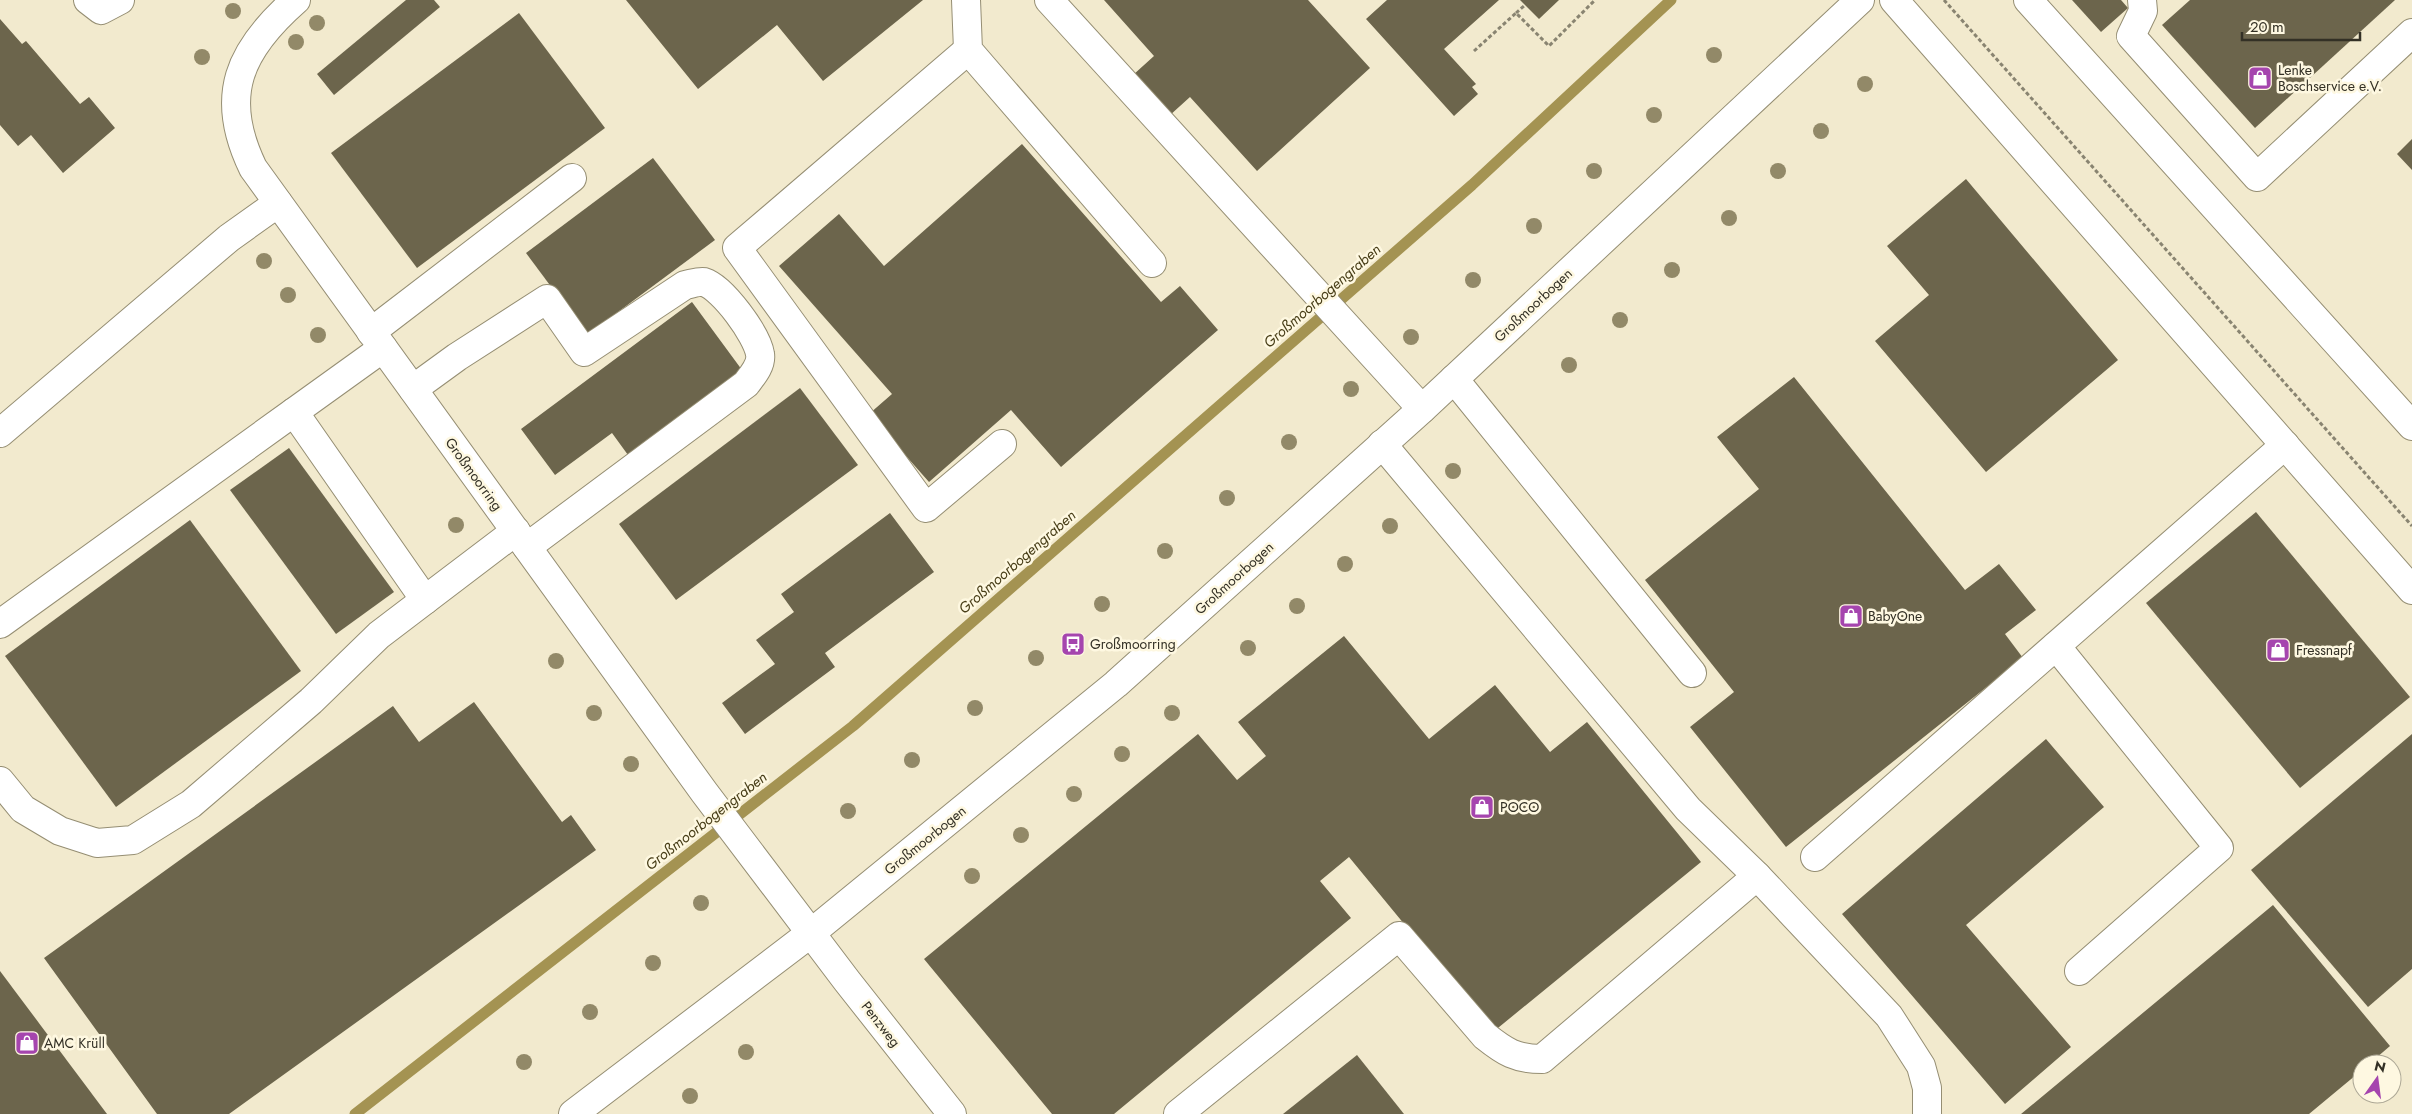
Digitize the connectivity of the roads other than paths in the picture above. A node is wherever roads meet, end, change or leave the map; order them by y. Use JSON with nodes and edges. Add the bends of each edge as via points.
{"nodes":[{"id":1,"x":88,"y":0,"type":"edge"},
{"id":2,"x":120,"y":0,"type":"edge"},
{"id":3,"x":296,"y":0,"type":"edge"},
{"id":4,"x":966,"y":0,"type":"edge"},
{"id":5,"x":1049,"y":0,"type":"edge"},
{"id":6,"x":1860,"y":0,"type":"edge"},
{"id":7,"x":1894,"y":0,"type":"edge"},
{"id":8,"x":2028,"y":0,"type":"edge"},
{"id":9,"x":2142,"y":0,"type":"edge"},
{"id":10,"x":2412,"y":33,"type":"edge"},
{"id":11,"x":968,"y":50,"type":"junction"},
{"id":12,"x":572,"y":178,"type":"dead end"},
{"id":13,"x":278,"y":202,"type":"junction"},
{"id":14,"x":1152,"y":263,"type":"dead end"},
{"id":15,"x":377,"y":340,"type":"junction"},
{"id":16,"x":1454,"y":379,"type":"junction"},
{"id":17,"x":413,"y":389,"type":"junction"},
{"id":18,"x":1422,"y":408,"type":"junction"},
{"id":19,"x":294,"y":412,"type":"junction"},
{"id":20,"x":2412,"y":426,"type":"edge"},
{"id":21,"x":0,"y":433,"type":"edge"},
{"id":22,"x":1002,"y":444,"type":"dead end"},
{"id":23,"x":1382,"y":444,"type":"junction"},
{"id":24,"x":2285,"y":445,"type":"junction"},
{"id":25,"x":521,"y":539,"type":"junction"},
{"id":26,"x":2412,"y":590,"type":"edge"},
{"id":27,"x":425,"y":600,"type":"junction"},
{"id":28,"x":0,"y":624,"type":"edge"},
{"id":29,"x":2056,"y":646,"type":"junction"},
{"id":30,"x":1692,"y":673,"type":"dead end"},
{"id":31,"x":0,"y":781,"type":"edge"},
{"id":32,"x":1815,"y":857,"type":"dead end"},
{"id":33,"x":1756,"y":876,"type":"junction"},
{"id":34,"x":811,"y":933,"type":"junction"},
{"id":35,"x":2078,"y":971,"type":"dead end"},
{"id":36,"x":572,"y":1114,"type":"edge"},
{"id":37,"x":952,"y":1114,"type":"edge"},
{"id":38,"x":1178,"y":1114,"type":"edge"},
{"id":39,"x":1927,"y":1114,"type":"edge"}],
"edges":[{"from":1,"to":2,"type":"main road","via":[[101,10]]},
{"from":3,"to":13,"type":"main road","name":"Großmoorring","via":[[255,42],[241,73],[236,102],[238,131],[244,148],[253,168]]},
{"from":4,"to":11,"type":"main road"},
{"from":5,"to":18,"type":"main road"},
{"from":6,"to":16,"type":"main road","name":"Großmoorbogen"},
{"from":7,"to":24,"type":"main road"},
{"from":8,"to":20,"type":"main road"},
{"from":9,"to":10,"type":"main road","via":[[2143,11],[2131,36],[2257,177]]},
{"from":11,"to":14,"type":"main road"},
{"from":11,"to":22,"type":"main road","via":[[736,248],[926,508]]},
{"from":12,"to":15,"type":"main road"},
{"from":13,"to":15,"type":"main road","name":"Großmoorring"},
{"from":13,"to":21,"type":"main road","via":[[229,238]]},
{"from":15,"to":17,"type":"main road","name":"Großmoorring"},
{"from":15,"to":19,"type":"main road"},
{"from":16,"to":18,"type":"main road","name":"Großmoorbogen"},
{"from":16,"to":30,"type":"main road"},
{"from":17,"to":25,"type":"main road","name":"Großmoorring"},
{"from":17,"to":25,"type":"main road","via":[[547,299],[584,352],[685,285],[704,282],[721,292],[753,335],[760,355],[756,372],[746,384]]},
{"from":18,"to":23,"type":"main road","name":"Großmoorbogen"},
{"from":19,"to":27,"type":"main road"},
{"from":19,"to":28,"type":"main road"},
{"from":23,"to":33,"type":"main road","via":[[1688,810]]},
{"from":23,"to":34,"type":"main road","name":"Großmoorbogen","via":[[1116,684]]},
{"from":24,"to":26,"type":"main road"},
{"from":24,"to":29,"type":"main road"},
{"from":25,"to":27,"type":"main road"},
{"from":25,"to":34,"type":"main road","name":"Großmoorring","via":[[704,792]]},
{"from":27,"to":31,"type":"main road","via":[[380,635],[311,701],[191,804],[133,840],[97,843],[60,831],[23,809]]},
{"from":29,"to":32,"type":"main road"},
{"from":29,"to":35,"type":"main road","via":[[2219,848]]},
{"from":33,"to":38,"type":"main road","via":[[1542,1059],[1523,1059],[1485,1036],[1398,936]]},
{"from":33,"to":39,"type":"main road","via":[[1889,1016],[1921,1066],[1927,1088]]},
{"from":34,"to":36,"type":"main road","name":"Großmoorbogen"},
{"from":34,"to":37,"type":"main road","name":"Penzweg"}]}
